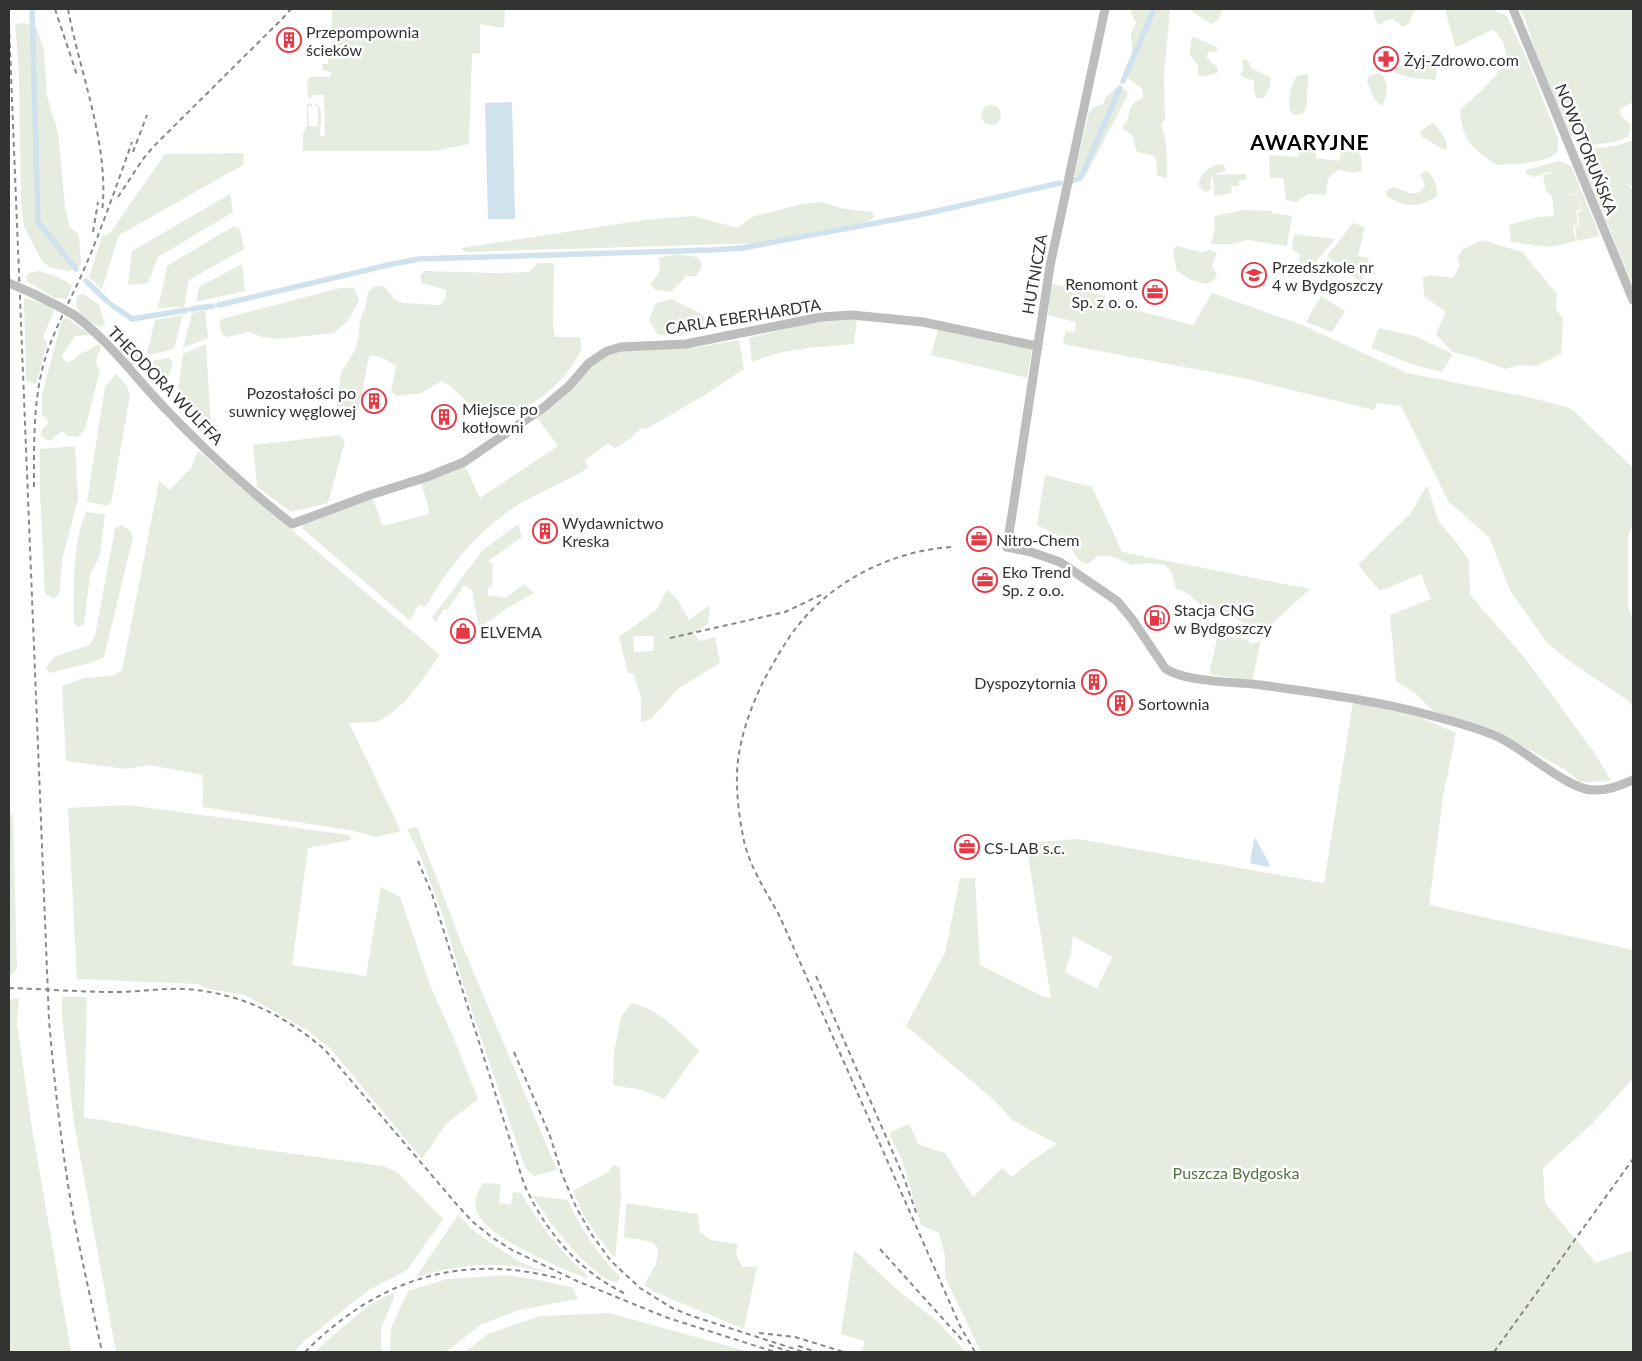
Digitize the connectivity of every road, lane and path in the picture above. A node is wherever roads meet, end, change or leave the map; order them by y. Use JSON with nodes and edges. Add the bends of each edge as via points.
{"nodes":[{"id":1,"x":1104,"y":9,"type":"edge"},
{"id":2,"x":1513,"y":9,"type":"edge"},
{"id":3,"x":9,"y":283,"type":"edge"},
{"id":4,"x":1633,"y":300,"type":"edge"},
{"id":5,"x":1038,"y":346,"type":"junction"},
{"id":6,"x":292,"y":524,"type":"joint"},
{"id":7,"x":1633,"y":780,"type":"edge"}],
"edges":[{"from":1,"to":5,"type":"street","name":"HUTNICZA","via":[[1053,252]]},
{"from":2,"to":4,"type":"street","name":"NOWOTORUŃSKA"},
{"from":3,"to":6,"type":"street","name":"THEODORA WULFFA","bridge":true,"via":[[74,315],[98,335],[160,404],[214,457]]},
{"from":5,"to":6,"type":"street","name":"CARLA EBERHARDTA","via":[[923,322],[852,315],[821,317],[686,344],[621,347],[607,351],[589,363],[543,408],[464,462]]},
{"from":5,"to":7,"type":"street","name":"HUTNICZA","via":[[1007,547],[1060,562],[1117,601],[1170,672],[1356,699],[1430,716],[1499,738],[1570,783],[1593,790],[1616,787]]}]}
